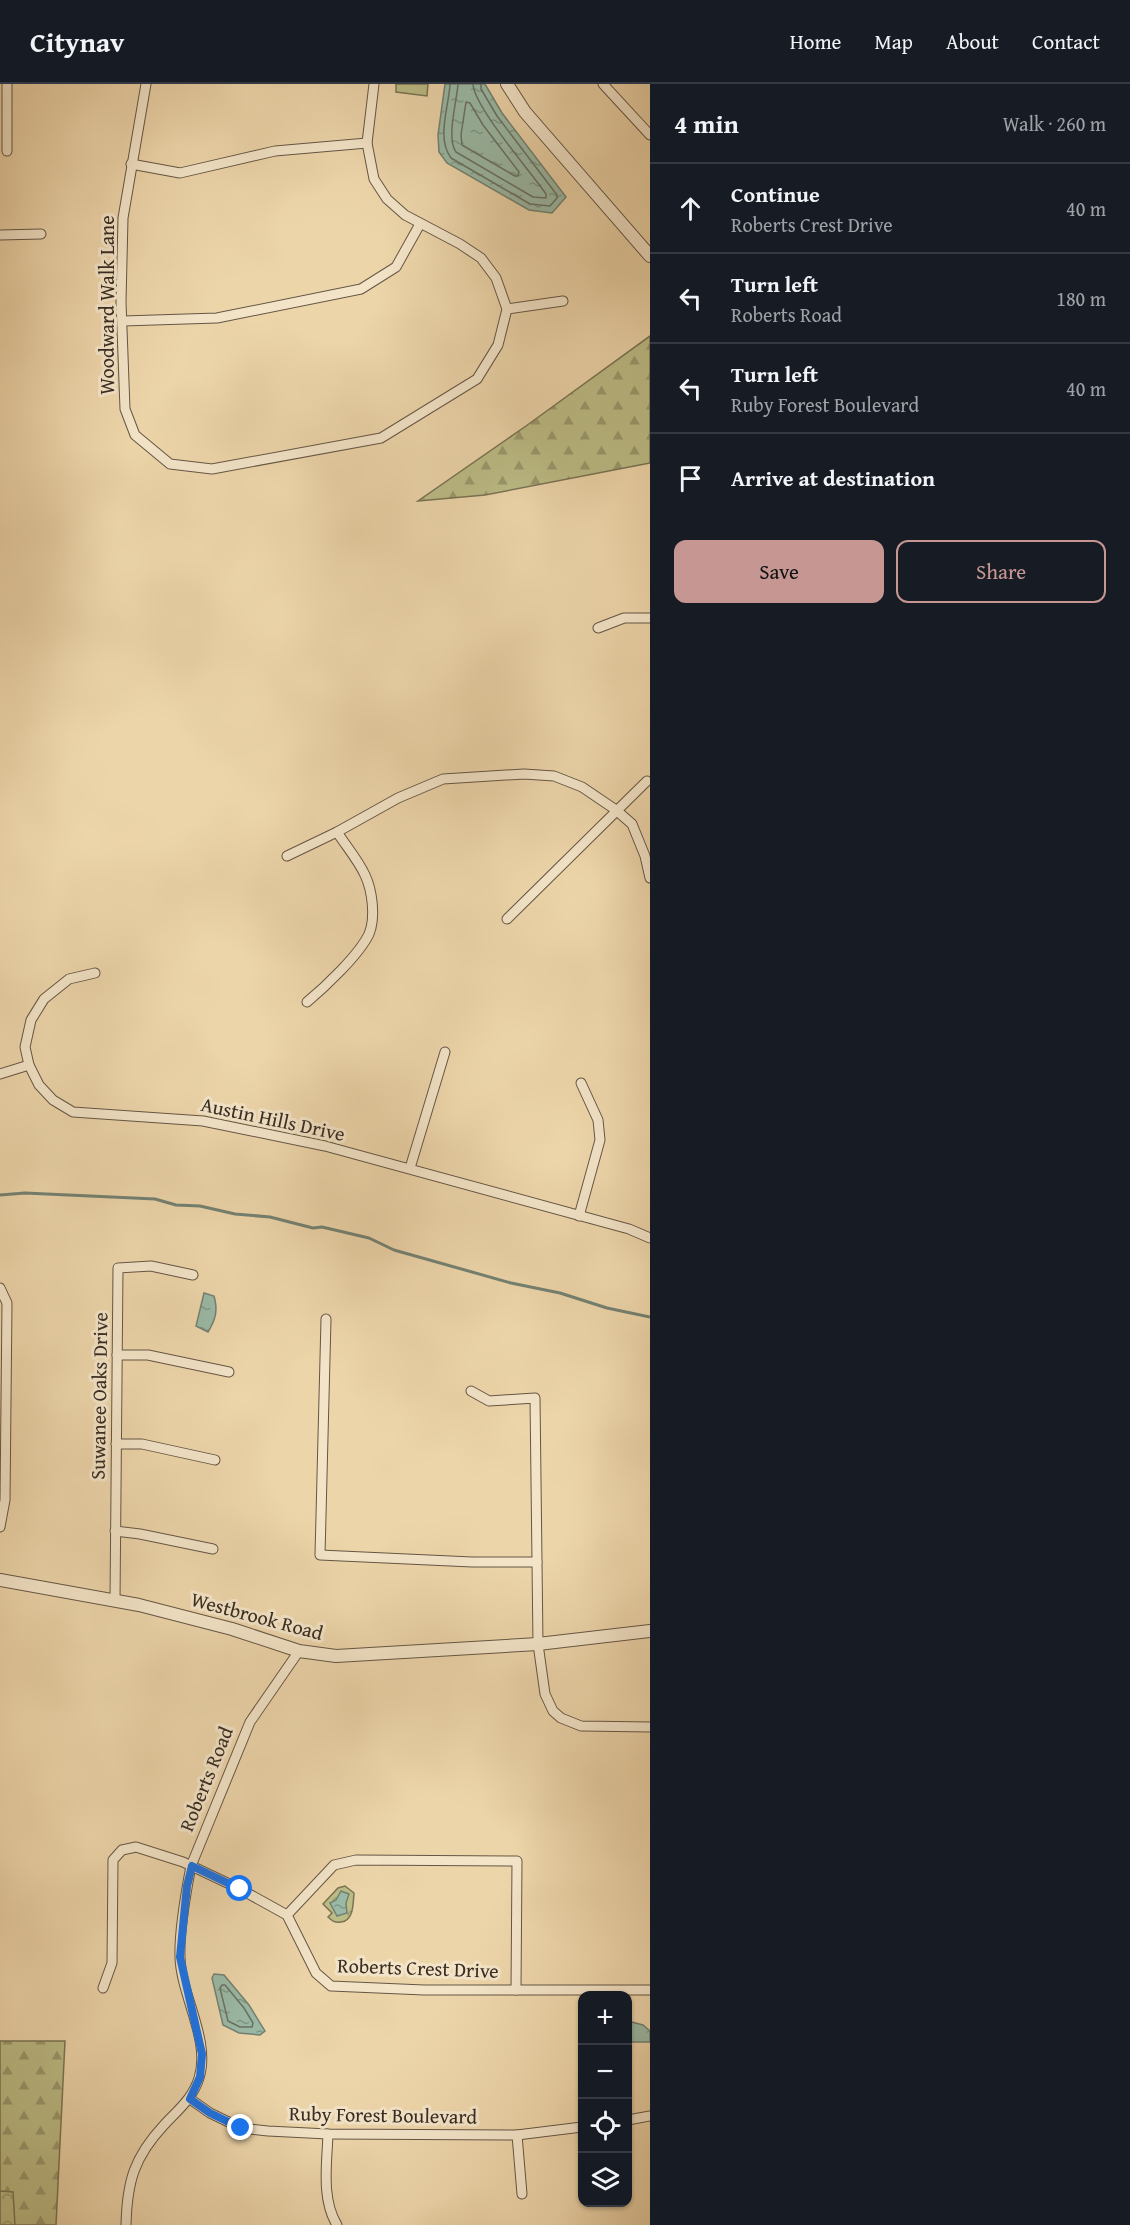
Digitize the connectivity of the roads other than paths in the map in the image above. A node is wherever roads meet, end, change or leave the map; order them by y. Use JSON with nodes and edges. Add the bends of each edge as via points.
{"nodes":[{"id":1,"x":7,"y":84,"type":"edge"},
{"id":2,"x":146,"y":84,"type":"edge"},
{"id":3,"x":374,"y":84,"type":"edge"},
{"id":4,"x":507,"y":84,"type":"edge"},
{"id":5,"x":603,"y":84,"type":"edge"},
{"id":6,"x":3,"y":114,"type":"edge"},
{"id":7,"x":650,"y":135,"type":"edge"},
{"id":8,"x":367,"y":143,"type":"junction"},
{"id":9,"x":7,"y":151,"type":"dead end"},
{"id":10,"x":131,"y":164,"type":"junction"},
{"id":11,"x":420,"y":224,"type":"junction"},
{"id":12,"x":41,"y":234,"type":"dead end"},
{"id":13,"x":0,"y":235,"type":"edge"},
{"id":14,"x":650,"y":256,"type":"edge"},
{"id":15,"x":563,"y":301,"type":"dead end"},
{"id":16,"x":507,"y":309,"type":"junction"},
{"id":17,"x":123,"y":321,"type":"junction"},
{"id":18,"x":650,"y":618,"type":"edge"},
{"id":19,"x":598,"y":628,"type":"dead end"},
{"id":20,"x":647,"y":781,"type":"dead end"},
{"id":21,"x":616,"y":810,"type":"junction"},
{"id":22,"x":337,"y":832,"type":"junction"},
{"id":23,"x":286,"y":856,"type":"dead end"},
{"id":24,"x":650,"y":878,"type":"edge"},
{"id":25,"x":507,"y":919,"type":"dead end"},
{"id":26,"x":95,"y":973,"type":"dead end"},
{"id":27,"x":307,"y":1002,"type":"dead end"},
{"id":28,"x":445,"y":1052,"type":"dead end"},
{"id":29,"x":29,"y":1065,"type":"junction"},
{"id":30,"x":0,"y":1074,"type":"edge"},
{"id":31,"x":581,"y":1083,"type":"dead end"},
{"id":32,"x":410,"y":1168,"type":"junction"},
{"id":33,"x":579,"y":1216,"type":"junction"},
{"id":34,"x":650,"y":1238,"type":"edge"},
{"id":35,"x":193,"y":1275,"type":"dead end"},
{"id":36,"x":0,"y":1288,"type":"edge"},
{"id":37,"x":326,"y":1319,"type":"dead end"},
{"id":38,"x":117,"y":1355,"type":"junction"},
{"id":39,"x":3,"y":1368,"type":"edge"},
{"id":40,"x":229,"y":1372,"type":"dead end"},
{"id":41,"x":471,"y":1391,"type":"dead end"},
{"id":42,"x":116,"y":1444,"type":"junction"},
{"id":43,"x":216,"y":1460,"type":"dead end"},
{"id":44,"x":2,"y":1507,"type":"edge"},
{"id":45,"x":0,"y":1527,"type":"edge"},
{"id":46,"x":115,"y":1531,"type":"junction"},
{"id":47,"x":213,"y":1550,"type":"dead end"},
{"id":48,"x":537,"y":1562,"type":"junction"},
{"id":49,"x":0,"y":1580,"type":"edge"},
{"id":50,"x":115,"y":1600,"type":"junction"},
{"id":51,"x":650,"y":1631,"type":"edge"},
{"id":52,"x":538,"y":1644,"type":"junction"},
{"id":53,"x":298,"y":1651,"type":"junction"},
{"id":54,"x":650,"y":1727,"type":"edge"},
{"id":55,"x":192,"y":1866,"type":"junction"},
{"id":56,"x":287,"y":1915,"type":"junction"},
{"id":57,"x":103,"y":1988,"type":"dead end"},
{"id":58,"x":516,"y":1990,"type":"junction"},
{"id":59,"x":650,"y":1990,"type":"edge"},
{"id":60,"x":190,"y":2099,"type":"junction"},
{"id":61,"x":650,"y":2116,"type":"edge"},
{"id":62,"x":632,"y":2119,"type":"edge"},
{"id":63,"x":578,"y":2127,"type":"edge"},
{"id":64,"x":328,"y":2134,"type":"junction"},
{"id":65,"x":517,"y":2135,"type":"junction"},
{"id":66,"x":522,"y":2194,"type":"dead end"},
{"id":67,"x":126,"y":2225,"type":"edge"},
{"id":68,"x":337,"y":2225,"type":"edge"}],
"edges":[{"from":1,"to":6,"type":"street"},
{"from":2,"to":10,"type":"street","name":"Woodward Walk Lane"},
{"from":3,"to":8,"type":"street"},
{"from":4,"to":14,"type":"street","via":[[525,112]]},
{"from":5,"to":7,"type":"street"},
{"from":6,"to":9,"type":"street"},
{"from":8,"to":10,"type":"street","via":[[275,152],[180,173]]},
{"from":8,"to":11,"type":"street","via":[[374,179],[387,199]]},
{"from":10,"to":17,"type":"street","name":"Woodward Walk Lane","via":[[123,218]]},
{"from":11,"to":16,"type":"street","via":[[481,258],[496,278]]},
{"from":11,"to":17,"type":"street","via":[[396,267],[360,289],[217,318]]},
{"from":12,"to":13,"type":"street"},
{"from":15,"to":16,"type":"street"},
{"from":16,"to":17,"type":"street","name":"Woodward Walk Lane","via":[[498,345],[477,379],[381,438],[212,470],[170,464],[135,435],[125,409]]},
{"from":18,"to":19,"type":"street","via":[[624,618]]},
{"from":20,"to":21,"type":"street"},
{"from":21,"to":22,"type":"street","via":[[582,787],[555,776],[443,779],[398,798]]},
{"from":21,"to":24,"type":"street","via":[[632,824]]},
{"from":21,"to":25,"type":"street"},
{"from":22,"to":23,"type":"street"},
{"from":22,"to":27,"type":"street","via":[[365,876],[371,896],[371,924],[356,952]]},
{"from":26,"to":29,"type":"street","name":"Austin Hills Drive","via":[[69,979],[44,999],[32,1020],[25,1047]]},
{"from":28,"to":32,"type":"street"},
{"from":29,"to":30,"type":"street"},
{"from":29,"to":32,"type":"street","name":"Austin Hills Drive","via":[[39,1085],[53,1100],[73,1112],[203,1121]]},
{"from":31,"to":33,"type":"street","via":[[598,1120],[600,1140]]},
{"from":32,"to":33,"type":"street","name":"Austin Hills Drive"},
{"from":33,"to":34,"type":"street","name":"Austin Hills Drive"},
{"from":35,"to":38,"type":"street","name":"Suwanee Oaks Drive","via":[[152,1266],[118,1268]]},
{"from":36,"to":39,"type":"street","via":[[7,1303]]},
{"from":37,"to":48,"type":"street","via":[[320,1556]]},
{"from":38,"to":40,"type":"street","via":[[148,1354]]},
{"from":38,"to":42,"type":"street","name":"Suwanee Oaks Drive"},
{"from":39,"to":44,"type":"street"},
{"from":41,"to":48,"type":"street","via":[[489,1401],[535,1398]]},
{"from":42,"to":43,"type":"street","via":[[142,1444]]},
{"from":42,"to":46,"type":"street","name":"Suwanee Oaks Drive"},
{"from":44,"to":45,"type":"street"},
{"from":46,"to":47,"type":"street"},
{"from":46,"to":50,"type":"street","name":"Suwanee Oaks Drive"},
{"from":48,"to":52,"type":"street"},
{"from":49,"to":50,"type":"street","name":"Westbrook Road"},
{"from":50,"to":53,"type":"street","name":"Westbrook Road","via":[[232,1629]]},
{"from":51,"to":52,"type":"street","name":"Westbrook Road"},
{"from":52,"to":53,"type":"street","name":"Westbrook Road","via":[[336,1656]]},
{"from":52,"to":54,"type":"street","via":[[545,1694],[561,1718],[581,1726]]},
{"from":53,"to":55,"type":"street","name":"Roberts Road","via":[[249,1722]]},
{"from":55,"to":56,"type":"street"},
{"from":55,"to":57,"type":"street","via":[[136,1847],[122,1850],[113,1860],[112,1963]]},
{"from":55,"to":60,"type":"street","name":"Roberts Road","via":[[180,1957],[202,2054],[200,2077]]},
{"from":56,"to":58,"type":"street","name":"Roberts Crest Drive","via":[[316,1973],[331,1986]]},
{"from":56,"to":58,"type":"street","name":"Roberts Crest Drive","via":[[334,1865],[356,1860],[517,1862]]},
{"from":58,"to":59,"type":"street","name":"Roberts Crest Drive"},
{"from":60,"to":64,"type":"street","name":"Ruby Forest Boulevard","via":[[241,2128]]},
{"from":60,"to":67,"type":"street","via":[[141,2153],[128,2193]]},
{"from":61,"to":62,"type":"street"},
{"from":63,"to":65,"type":"street","name":"Ruby Forest Boulevard"},
{"from":64,"to":65,"type":"street","name":"Ruby Forest Boulevard"},
{"from":64,"to":68,"type":"street","via":[[328,2201]]},
{"from":65,"to":66,"type":"street"}]}
